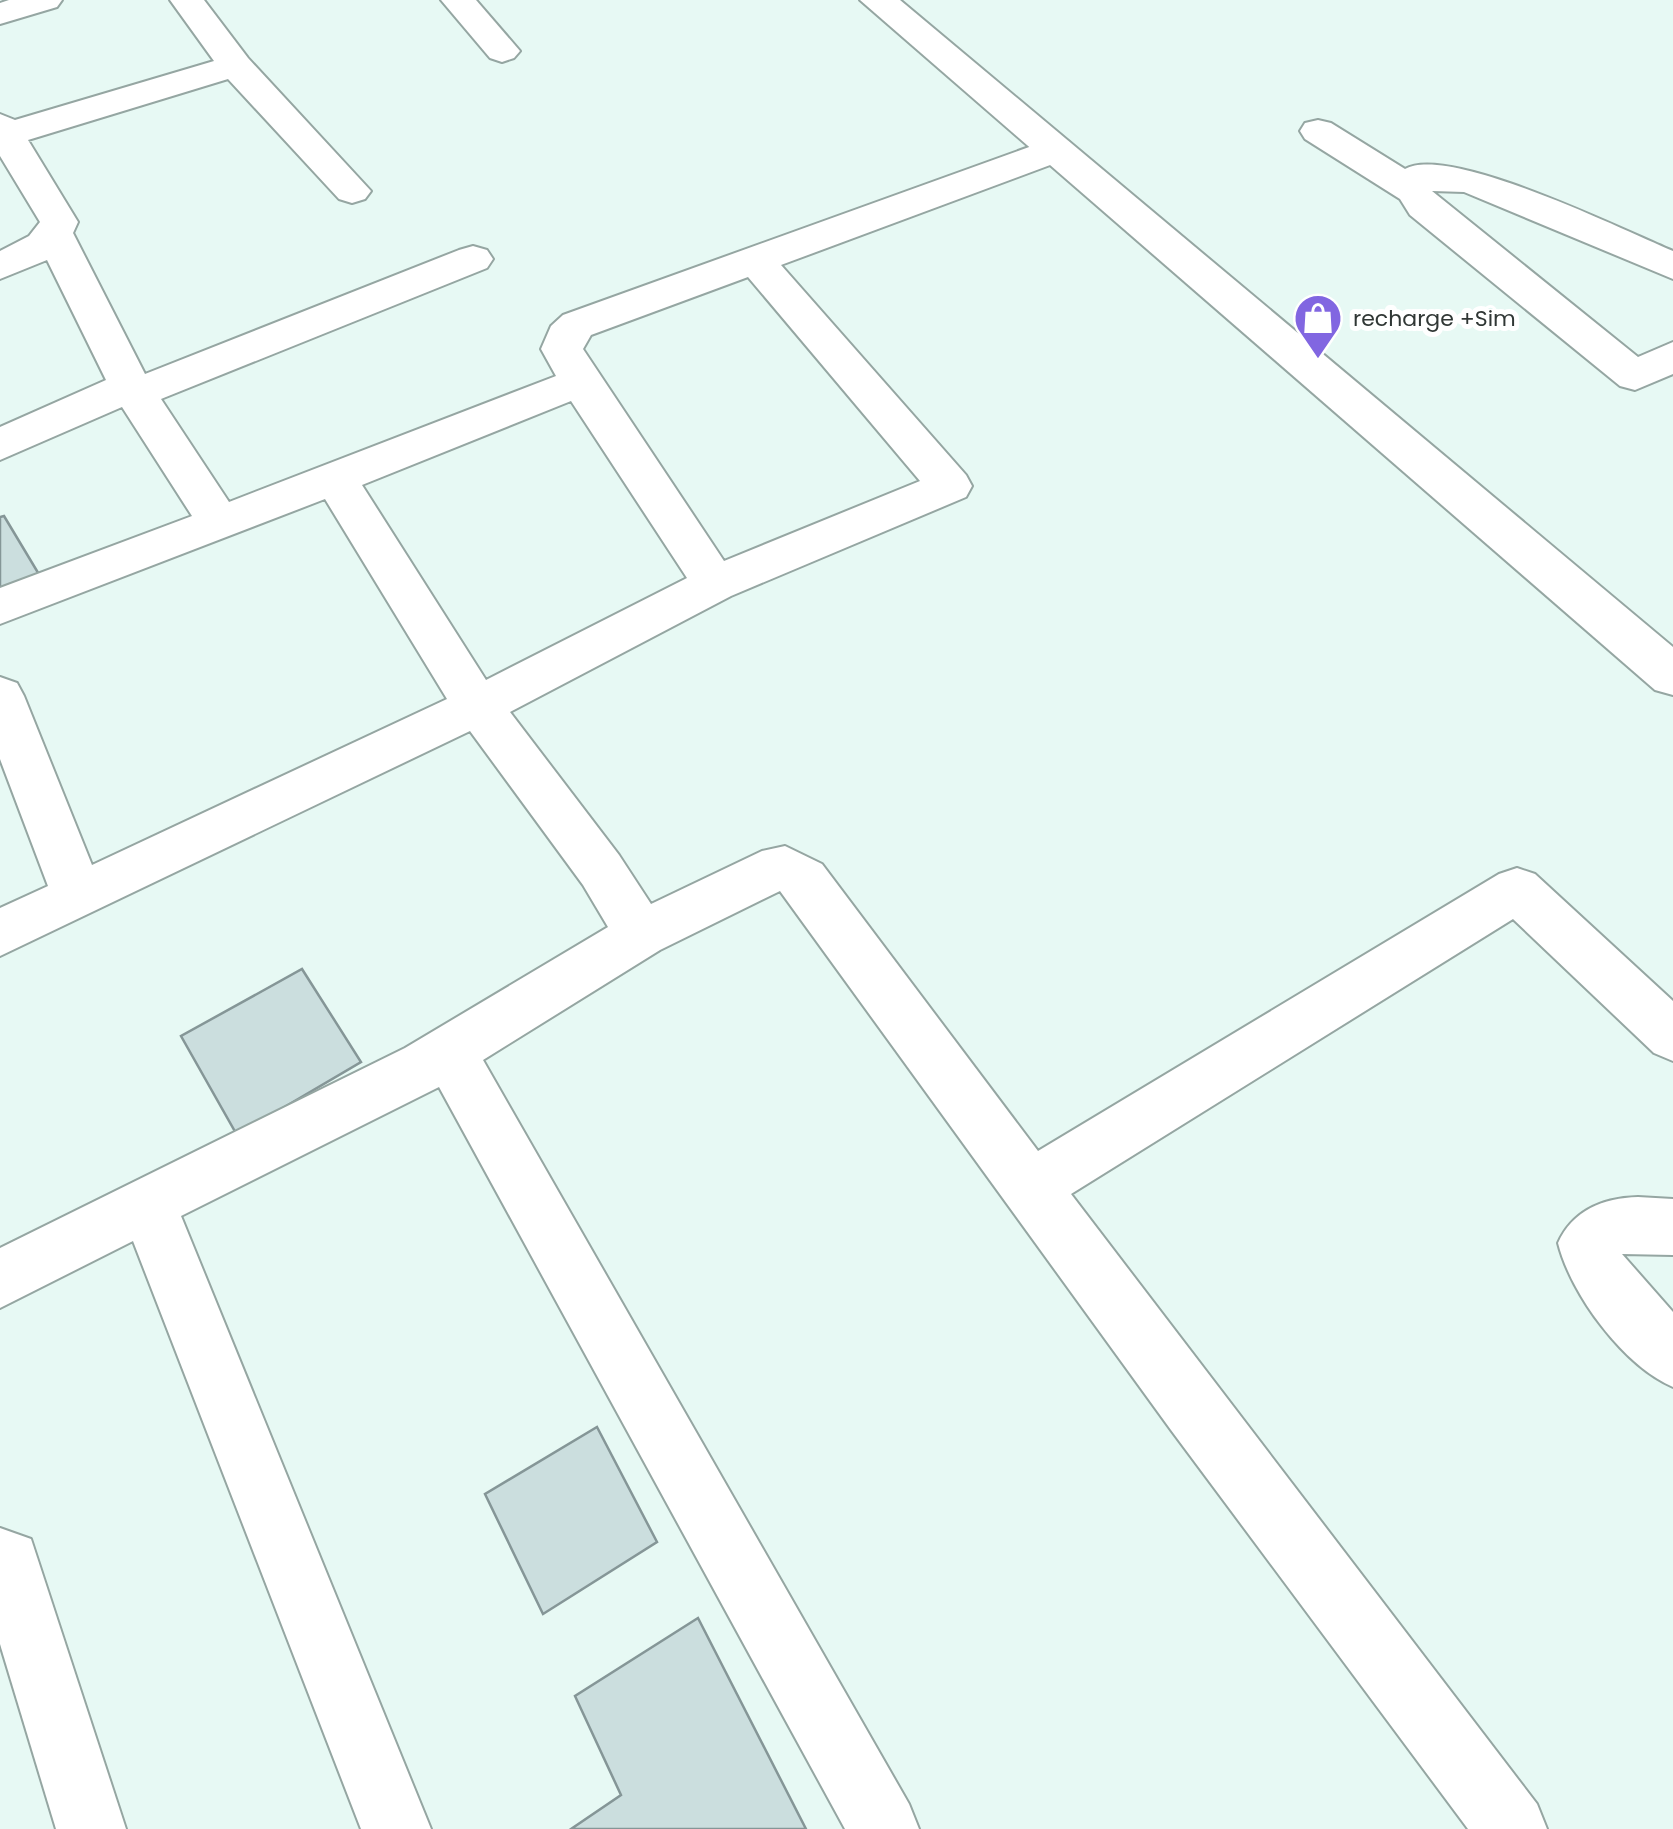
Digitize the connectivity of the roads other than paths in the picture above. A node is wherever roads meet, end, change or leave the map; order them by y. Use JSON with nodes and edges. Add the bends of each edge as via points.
{"nodes":[{"id":1,"x":44,"y":0,"type":"edge"},
{"id":2,"x":187,"y":0,"type":"edge"},
{"id":3,"x":458,"y":0,"type":"edge"},
{"id":4,"x":878,"y":0,"type":"edge"},
{"id":5,"x":919,"y":0,"type":"edge"},
{"id":6,"x":0,"y":14,"type":"edge"},
{"id":7,"x":502,"y":52,"type":"dead end"},
{"id":8,"x":235,"y":66,"type":"junction"},
{"id":9,"x":3,"y":130,"type":"edge"},
{"id":10,"x":1318,"y":131,"type":"dead end"},
{"id":11,"x":1056,"y":150,"type":"junction"},
{"id":12,"x":1412,"y":190,"type":"junction"},
{"id":13,"x":352,"y":191,"type":"dead end"},
{"id":14,"x":55,"y":236,"type":"junction"},
{"id":15,"x":473,"y":259,"type":"dead end"},
{"id":16,"x":756,"y":260,"type":"junction"},
{"id":17,"x":0,"y":266,"type":"edge"},
{"id":18,"x":1673,"y":266,"type":"edge"},
{"id":19,"x":1673,"y":356,"type":"edge"},
{"id":20,"x":580,"y":382,"type":"junction"},
{"id":21,"x":132,"y":390,"type":"junction"},
{"id":22,"x":0,"y":445,"type":"edge"},
{"id":23,"x":335,"y":478,"type":"junction"},
{"id":24,"x":220,"y":522,"type":"junction"},
{"id":25,"x":716,"y":584,"type":"junction"},
{"id":26,"x":0,"y":606,"type":"edge"},
{"id":27,"x":1673,"y":630,"type":"edge"},
{"id":28,"x":1673,"y":676,"type":"edge"},
{"id":29,"x":0,"y":696,"type":"edge"},
{"id":30,"x":480,"y":705,"type":"junction"},
{"id":31,"x":78,"y":896,"type":"junction"},
{"id":32,"x":0,"y":932,"type":"edge"},
{"id":33,"x":641,"y":934,"type":"junction"},
{"id":34,"x":1673,"y":1036,"type":"edge"},
{"id":35,"x":449,"y":1052,"type":"junction"},
{"id":36,"x":1033,"y":1186,"type":"junction"},
{"id":37,"x":147,"y":1202,"type":"junction"},
{"id":38,"x":1673,"y":1227,"type":"edge"},
{"id":39,"x":0,"y":1279,"type":"edge"},
{"id":40,"x":1673,"y":1356,"type":"edge"},
{"id":41,"x":0,"y":1561,"type":"edge"},
{"id":42,"x":1508,"y":1827,"type":"edge"},
{"id":43,"x":91,"y":1829,"type":"edge"},
{"id":44,"x":396,"y":1829,"type":"edge"},
{"id":45,"x":884,"y":1829,"type":"edge"}],
"edges":[{"from":1,"to":6,"type":"street"},
{"from":2,"to":8,"type":"street"},
{"from":3,"to":7,"type":"street"},
{"from":4,"to":11,"type":"street"},
{"from":5,"to":27,"type":"street"},
{"from":8,"to":9,"type":"street"},
{"from":8,"to":13,"type":"street"},
{"from":9,"to":14,"type":"street","via":[[60,222]]},
{"from":10,"to":12,"type":"street"},
{"from":11,"to":16,"type":"street"},
{"from":11,"to":28,"type":"street"},
{"from":12,"to":18,"type":"street","via":[[1420,176],[1471,181]]},
{"from":12,"to":19,"type":"street","via":[[1424,207],[1635,376]]},
{"from":14,"to":17,"type":"street"},
{"from":14,"to":21,"type":"street"},
{"from":15,"to":21,"type":"street"},
{"from":16,"to":20,"type":"street","via":[[578,325],[562,349]]},
{"from":16,"to":25,"type":"street","via":[[950,486]]},
{"from":20,"to":23,"type":"street"},
{"from":20,"to":25,"type":"street"},
{"from":21,"to":22,"type":"street"},
{"from":21,"to":24,"type":"street"},
{"from":23,"to":24,"type":"street"},
{"from":23,"to":30,"type":"street"},
{"from":24,"to":26,"type":"street"},
{"from":25,"to":30,"type":"street"},
{"from":29,"to":31,"type":"street"},
{"from":30,"to":31,"type":"street"},
{"from":30,"to":33,"type":"street"},
{"from":31,"to":32,"type":"street"},
{"from":33,"to":35,"type":"street"},
{"from":33,"to":36,"type":"street","via":[[762,873],[785,868],[804,879]]},
{"from":34,"to":36,"type":"street","via":[[1517,890]]},
{"from":35,"to":37,"type":"street"},
{"from":35,"to":45,"type":"street"},
{"from":36,"to":42,"type":"street"},
{"from":37,"to":39,"type":"street"},
{"from":37,"to":44,"type":"street"},
{"from":38,"to":40,"type":"street","via":[[1617,1225],[1588,1243],[1600,1275]]},
{"from":41,"to":43,"type":"street","via":[[8,1562]]}]}
